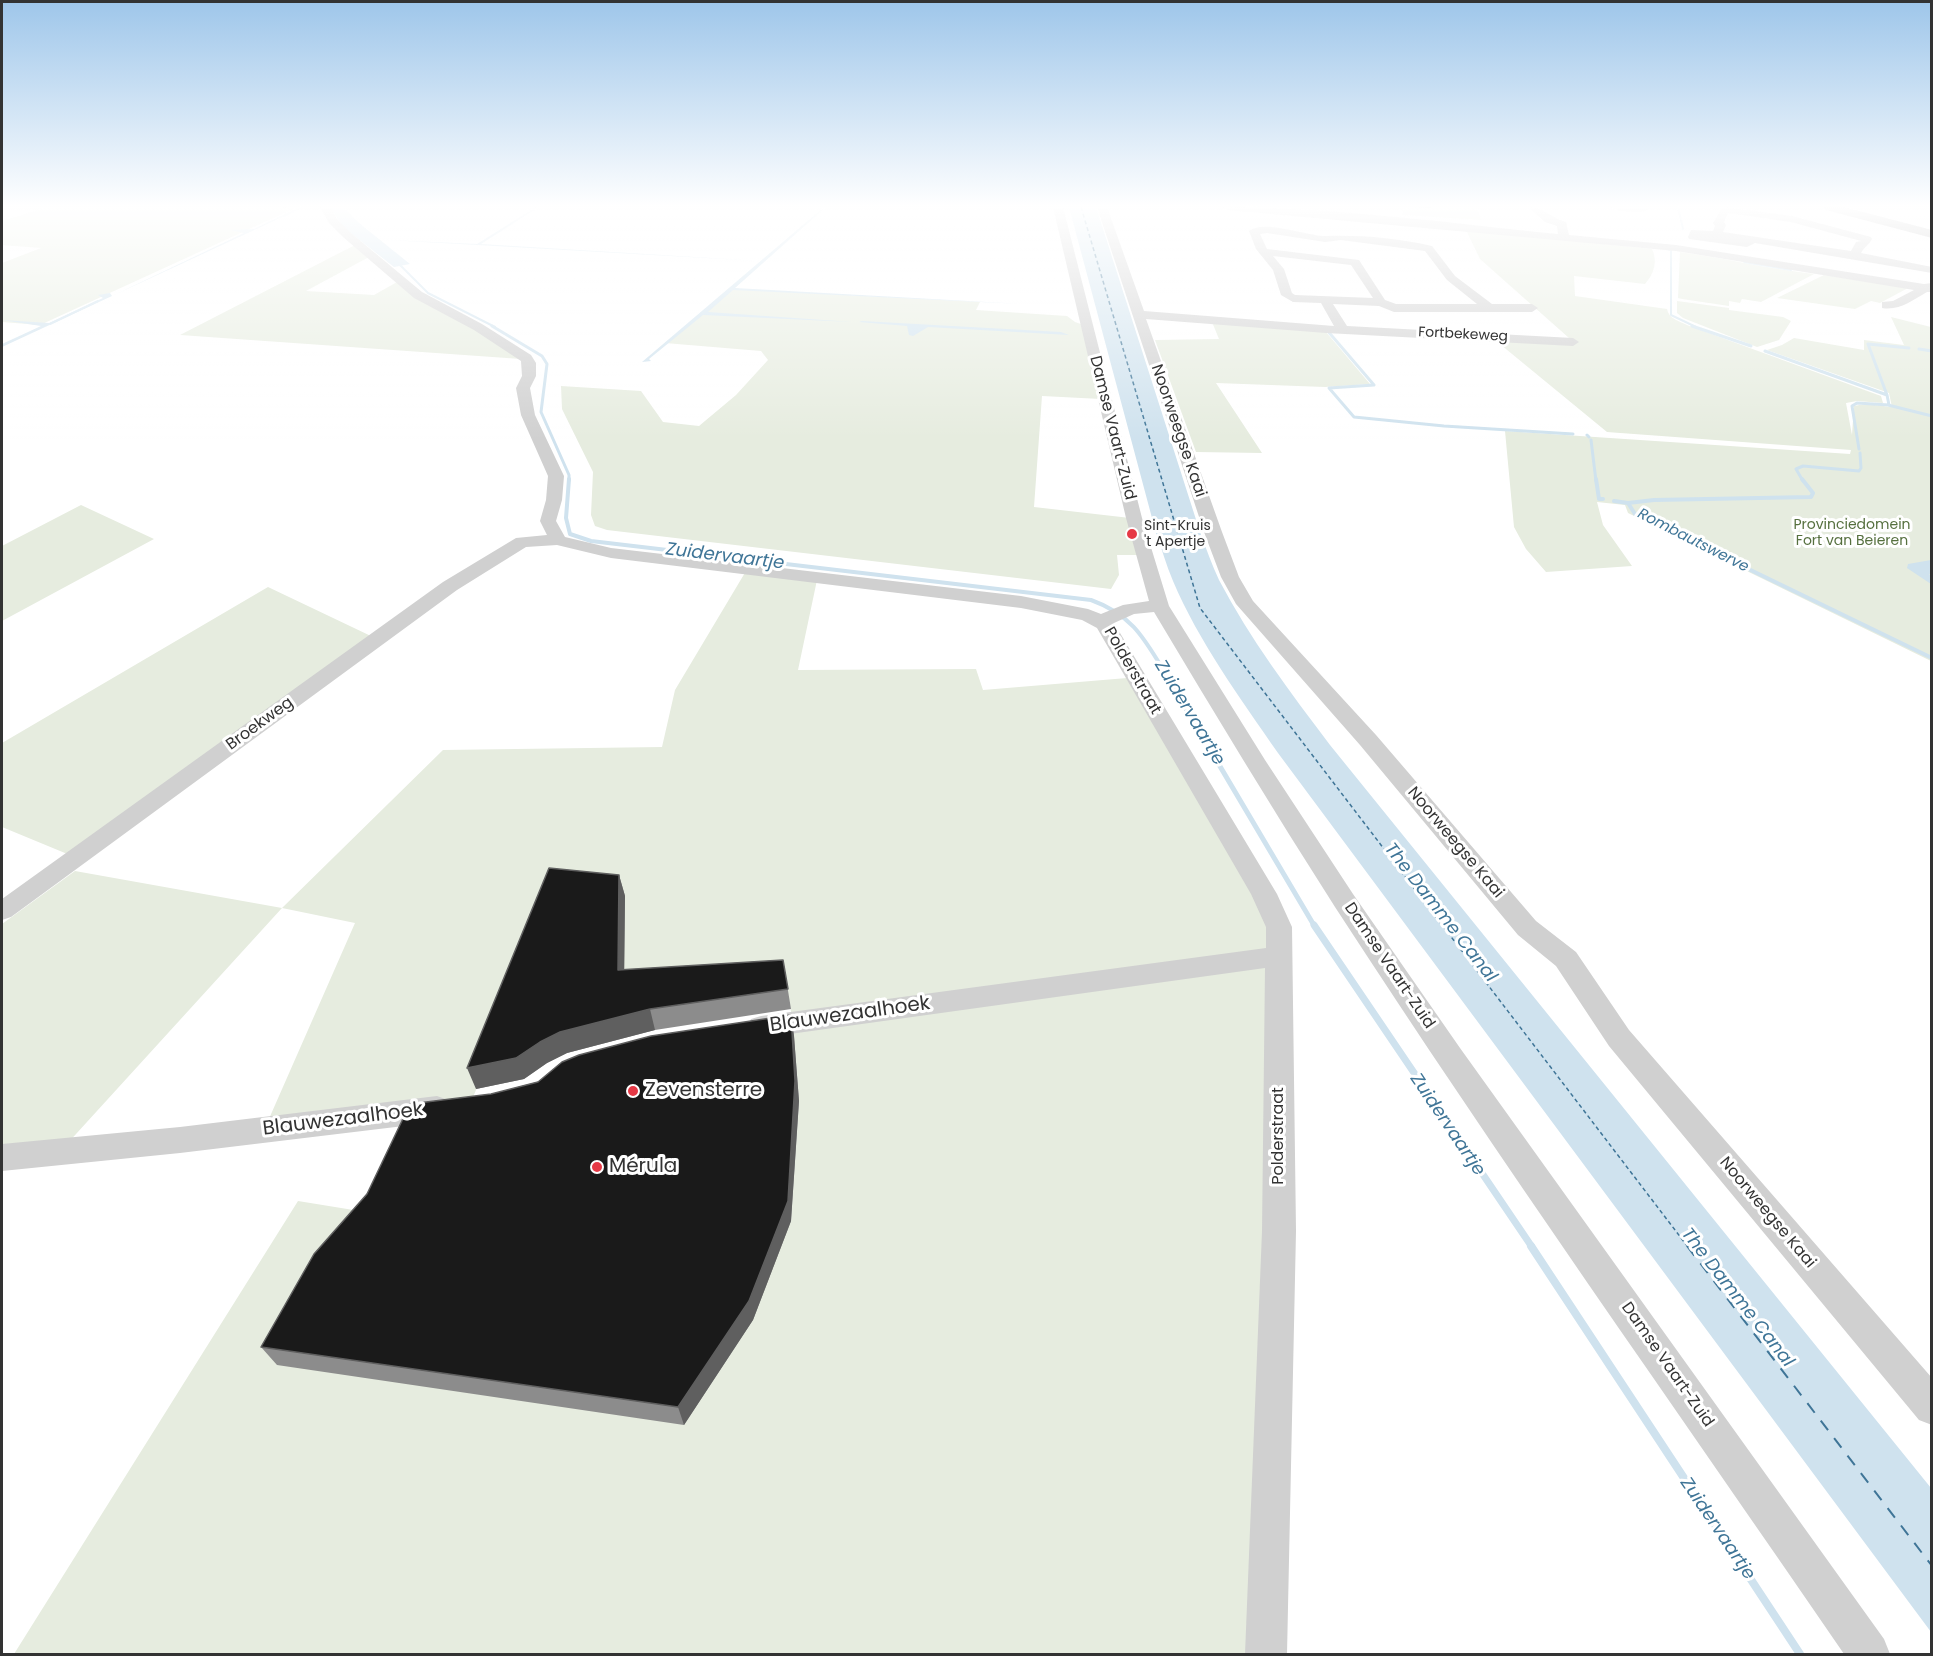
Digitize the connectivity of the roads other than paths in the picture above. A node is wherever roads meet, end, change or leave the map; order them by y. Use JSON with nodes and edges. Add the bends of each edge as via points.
{"nodes":[{"id":1,"x":406,"y":284,"type":"edge"},
{"id":2,"x":1077,"y":284,"type":"edge"},
{"id":3,"x":1128,"y":284,"type":"edge"},
{"id":4,"x":1283,"y":284,"type":"edge"},
{"id":5,"x":1369,"y":284,"type":"edge"},
{"id":6,"x":1459,"y":284,"type":"edge"},
{"id":7,"x":1909,"y":284,"type":"edge"},
{"id":8,"x":1926,"y":287,"type":"edge"},
{"id":9,"x":1325,"y":300,"type":"junction"},
{"id":10,"x":1381,"y":302,"type":"junction"},
{"id":11,"x":1490,"y":308,"type":"junction"},
{"id":12,"x":1532,"y":308,"type":"dead end"},
{"id":13,"x":1139,"y":315,"type":"junction"},
{"id":14,"x":1342,"y":329,"type":"junction"},
{"id":15,"x":1573,"y":342,"type":"dead end"},
{"id":16,"x":553,"y":530,"type":"junction"},
{"id":17,"x":1160,"y":606,"type":"junction"},
{"id":18,"x":1106,"y":619,"type":"junction"},
{"id":19,"x":2,"y":911,"type":"edge"},
{"id":20,"x":1280,"y":957,"type":"junction"},
{"id":21,"x":735,"y":1031,"type":"edge"},
{"id":22,"x":464,"y":1105,"type":"edge"},
{"id":23,"x":2,"y":1158,"type":"edge"},
{"id":24,"x":1932,"y":1407,"type":"edge"},
{"id":25,"x":1266,"y":1654,"type":"edge"},
{"id":26,"x":1869,"y":1654,"type":"edge"}],
"edges":[{"from":1,"to":16,"type":"street","via":[[529,363],[524,388],[528,415],[556,476]]},
{"from":2,"to":17,"type":"street","name":"Damse Vaart-Zuid","via":[[1134,518]]},
{"from":3,"to":13,"type":"street","name":"Noorweegse Kaai"},
{"from":4,"to":9,"type":"street","via":[[1287,295],[1293,298]]},
{"from":5,"to":10,"type":"street"},
{"from":6,"to":11,"type":"street"},
{"from":7,"to":8,"type":"street"},
{"from":9,"to":10,"type":"street"},
{"from":9,"to":14,"type":"street"},
{"from":10,"to":11,"type":"street","via":[[1394,308]]},
{"from":11,"to":12,"type":"street"},
{"from":13,"to":14,"type":"street","name":"Fortbekeweg"},
{"from":13,"to":24,"type":"street","name":"Noorweegse Kaai","via":[[1213,532],[1230,578],[1245,604],[1353,723],[1527,928],[1566,960],[1619,1038]]},
{"from":14,"to":15,"type":"street","name":"Fortbekeweg"},
{"from":16,"to":18,"type":"street","name":"Polderstraat","via":[[580,547],[611,553],[1021,602]]},
{"from":16,"to":19,"type":"street","name":"Broekweg","via":[[522,542],[450,586]]},
{"from":17,"to":18,"type":"street","via":[[1128,610]]},
{"from":17,"to":26,"type":"street","name":"Damse Vaart-Zuid","via":[[1344,900]]},
{"from":18,"to":20,"type":"street","name":"Polderstraat","via":[[1264,894],[1279,927]]},
{"from":20,"to":21,"type":"street","name":"Blauwezaalhoek"},
{"from":20,"to":25,"type":"street","name":"Polderstraat","via":[[1279,1231]]},
{"from":22,"to":23,"type":"street","name":"Blauwezaalhoek"}]}
